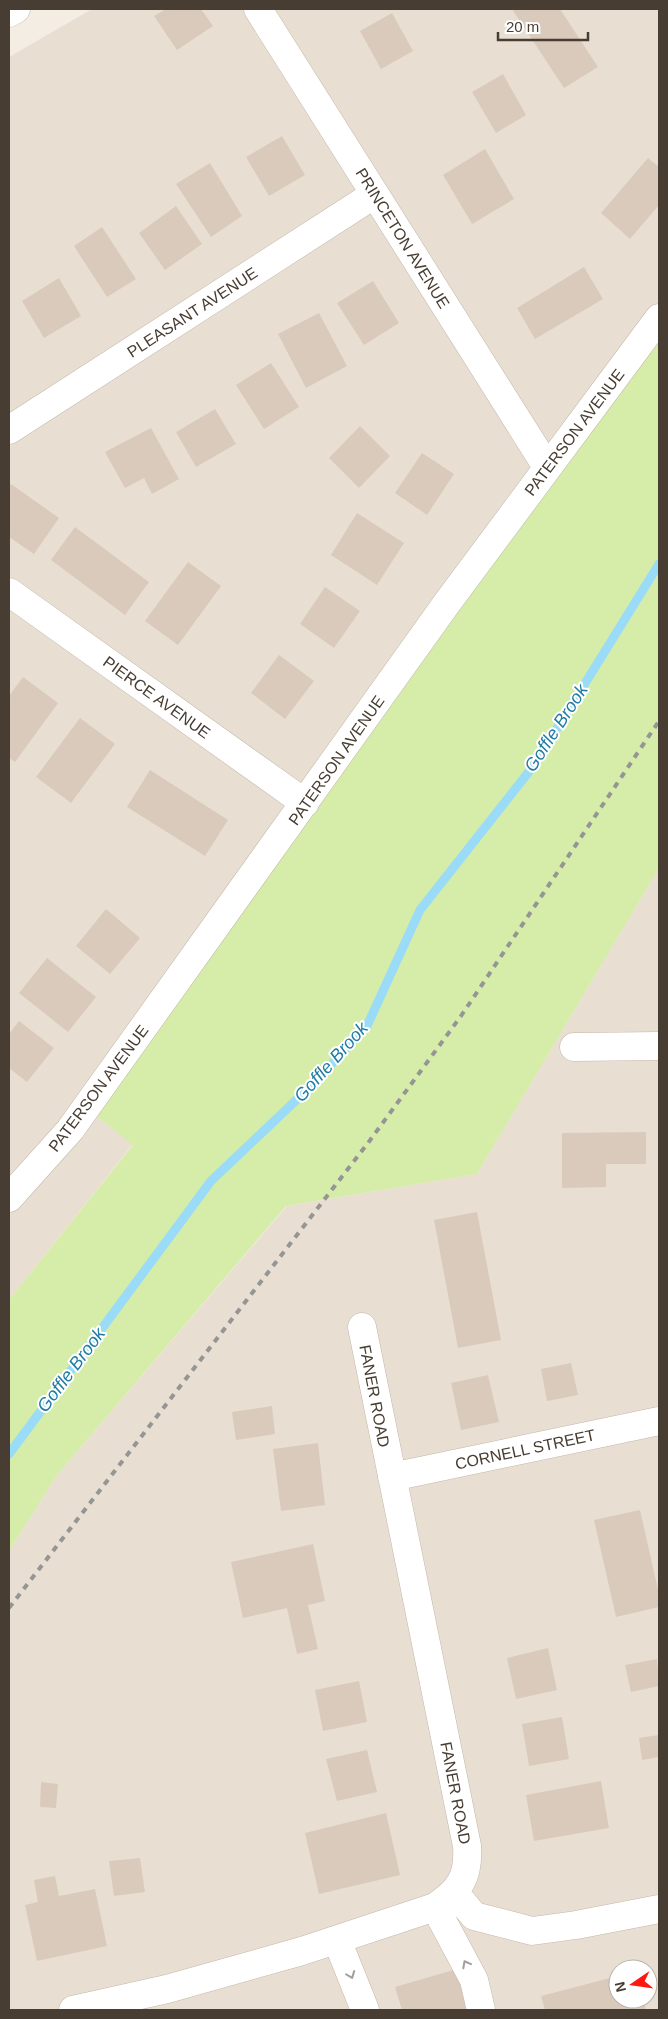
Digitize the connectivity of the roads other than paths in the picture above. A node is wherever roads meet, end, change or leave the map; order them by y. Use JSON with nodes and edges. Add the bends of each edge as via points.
{"nodes":[{"id":1,"x":16,"y":9,"type":"edge"},
{"id":2,"x":258,"y":9,"type":"edge"},
{"id":3,"x":9,"y":13,"type":"edge"},
{"id":4,"x":375,"y":194,"type":"junction"},
{"id":5,"x":659,"y":318,"type":"edge"},
{"id":6,"x":9,"y":430,"type":"edge"},
{"id":7,"x":547,"y":467,"type":"junction"},
{"id":8,"x":9,"y":592,"type":"edge"},
{"id":9,"x":305,"y":803,"type":"junction"},
{"id":10,"x":659,"y":1046,"type":"edge"},
{"id":11,"x":574,"y":1047,"type":"dead end"},
{"id":12,"x":9,"y":1198,"type":"edge"},
{"id":13,"x":362,"y":1327,"type":"dead end"},
{"id":14,"x":659,"y":1421,"type":"edge"},
{"id":15,"x":392,"y":1477,"type":"junction"},
{"id":16,"x":445,"y":1900,"type":"junction"},
{"id":17,"x":659,"y":1909,"type":"edge"},
{"id":18,"x":337,"y":1940,"type":"junction"},
{"id":19,"x":73,"y":2010,"type":"edge"},
{"id":20,"x":365,"y":2010,"type":"edge"},
{"id":21,"x":481,"y":2010,"type":"edge"}],
"edges":[{"from":1,"to":3,"type":"street"},
{"from":2,"to":4,"type":"street","name":"PRINCETON AVENUE"},
{"from":4,"to":6,"type":"street","name":"PLEASANT AVENUE"},
{"from":4,"to":7,"type":"street","name":"PRINCETON AVENUE"},
{"from":5,"to":7,"type":"street","name":"PATERSON AVENUE"},
{"from":7,"to":9,"type":"street","name":"PATERSON AVENUE"},
{"from":8,"to":9,"type":"street","name":"PIERCE AVENUE"},
{"from":9,"to":12,"type":"street","name":"PATERSON AVENUE","via":[[70,1130]]},
{"from":10,"to":11,"type":"street"},
{"from":13,"to":15,"type":"street","name":"FANER ROAD"},
{"from":14,"to":15,"type":"street","name":"CORNELL STREET"},
{"from":15,"to":16,"type":"street","name":"FANER ROAD","via":[[467,1846],[464,1878]]},
{"from":16,"to":17,"type":"street","via":[[474,1916],[532,1930]]},
{"from":16,"to":18,"type":"street"},
{"from":21,"to":16,"type":"street","one_way":true,"via":[[474,1980]]},
{"from":18,"to":19,"type":"street","via":[[167,1989]]},
{"from":18,"to":20,"type":"street","one_way":true}]}
